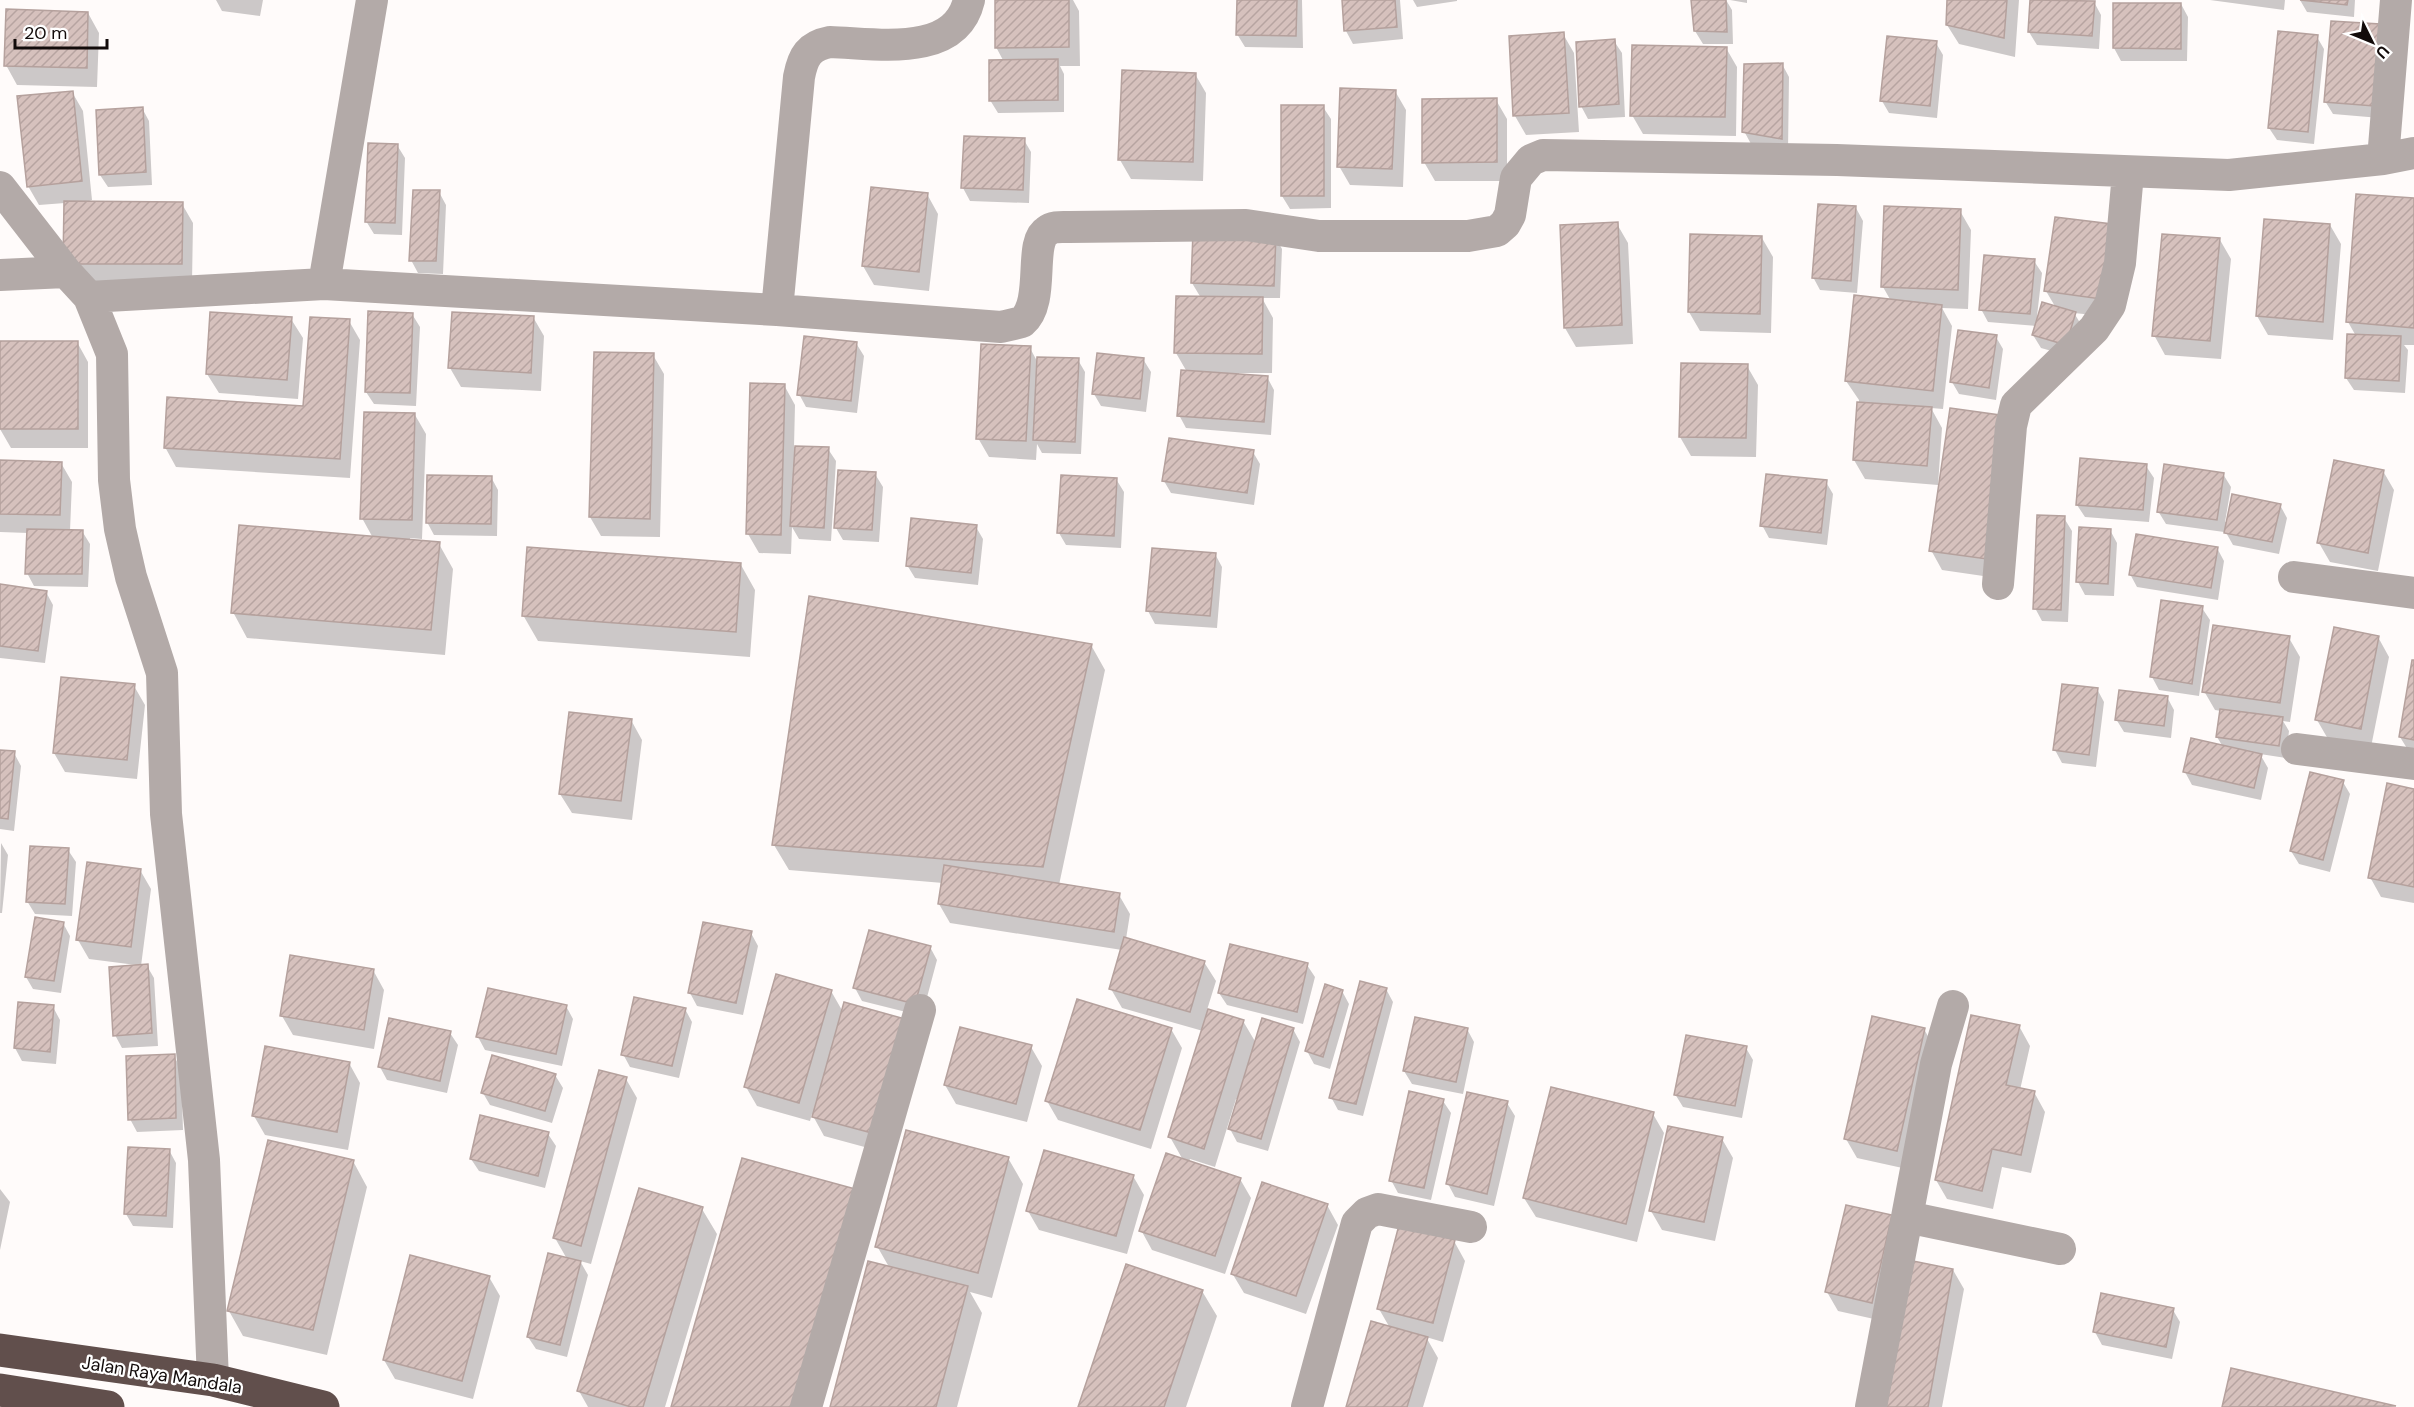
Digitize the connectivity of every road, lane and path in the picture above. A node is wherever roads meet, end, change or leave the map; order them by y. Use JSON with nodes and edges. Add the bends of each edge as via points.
{"nodes":[{"id":1,"x":372,"y":0,"type":"edge"},
{"id":2,"x":969,"y":0,"type":"edge"},
{"id":3,"x":2396,"y":0,"type":"edge"},
{"id":4,"x":2414,"y":153,"type":"edge"},
{"id":5,"x":2384,"y":159,"type":"junction"},
{"id":6,"x":2128,"y":173,"type":"junction"},
{"id":7,"x":0,"y":187,"type":"edge"},
{"id":8,"x":66,"y":272,"type":"junction"},
{"id":9,"x":0,"y":275,"type":"edge"},
{"id":10,"x":324,"y":284,"type":"junction"},
{"id":11,"x":89,"y":297,"type":"junction"},
{"id":12,"x":777,"y":310,"type":"junction"},
{"id":13,"x":2294,"y":577,"type":"dead end"},
{"id":14,"x":1998,"y":584,"type":"dead end"},
{"id":15,"x":2414,"y":593,"type":"edge"},
{"id":16,"x":2297,"y":749,"type":"dead end"},
{"id":17,"x":2414,"y":764,"type":"edge"},
{"id":18,"x":1953,"y":1006,"type":"dead end"},
{"id":19,"x":920,"y":1010,"type":"dead end"},
{"id":20,"x":1907,"y":1217,"type":"junction"},
{"id":21,"x":1471,"y":1227,"type":"dead end"},
{"id":22,"x":2060,"y":1249,"type":"dead end"},
{"id":23,"x":0,"y":1350,"type":"edge"},
{"id":24,"x":213,"y":1380,"type":"junction"},
{"id":25,"x":0,"y":1390,"type":"edge"},
{"id":26,"x":108,"y":1407,"type":"edge"},
{"id":27,"x":323,"y":1407,"type":"edge"},
{"id":28,"x":806,"y":1407,"type":"edge"},
{"id":29,"x":1307,"y":1407,"type":"edge"},
{"id":30,"x":1871,"y":1407,"type":"edge"}],
"edges":[{"from":1,"to":10,"type":"street"},
{"from":2,"to":12,"type":"street","via":[[958,25],[938,39],[920,43],[830,42],[815,45],[807,52],[799,76]]},
{"from":3,"to":5,"type":"street"},
{"from":4,"to":5,"type":"street"},
{"from":5,"to":6,"type":"street","via":[[2229,175]]},
{"from":6,"to":12,"type":"street","via":[[1837,160],[1544,156],[1531,160],[1515,178],[1510,215],[1497,231],[1468,236],[1319,236],[1246,225],[1055,228],[1042,234],[1034,306],[1028,317],[1015,325]]},
{"from":6,"to":14,"type":"street","via":[[2120,263],[2110,305],[2094,329],[2016,405]]},
{"from":7,"to":8,"type":"street"},
{"from":8,"to":9,"type":"street"},
{"from":8,"to":11,"type":"street"},
{"from":10,"to":11,"type":"street"},
{"from":10,"to":12,"type":"street"},
{"from":11,"to":24,"type":"street","via":[[112,354],[114,480],[120,529],[162,673],[166,814],[204,1160]]},
{"from":13,"to":15,"type":"street"},
{"from":16,"to":17,"type":"street"},
{"from":18,"to":20,"type":"street","via":[[1936,1064]]},
{"from":19,"to":28,"type":"street"},
{"from":20,"to":22,"type":"street"},
{"from":20,"to":30,"type":"street"},
{"from":21,"to":29,"type":"street","via":[[1378,1209],[1357,1223]]},
{"from":23,"to":24,"type":"highway","name":"Jalan Raya Mandala"},
{"from":24,"to":27,"type":"highway","name":"Jalan Raya Mandala"},
{"from":25,"to":26,"type":"highway"}]}
